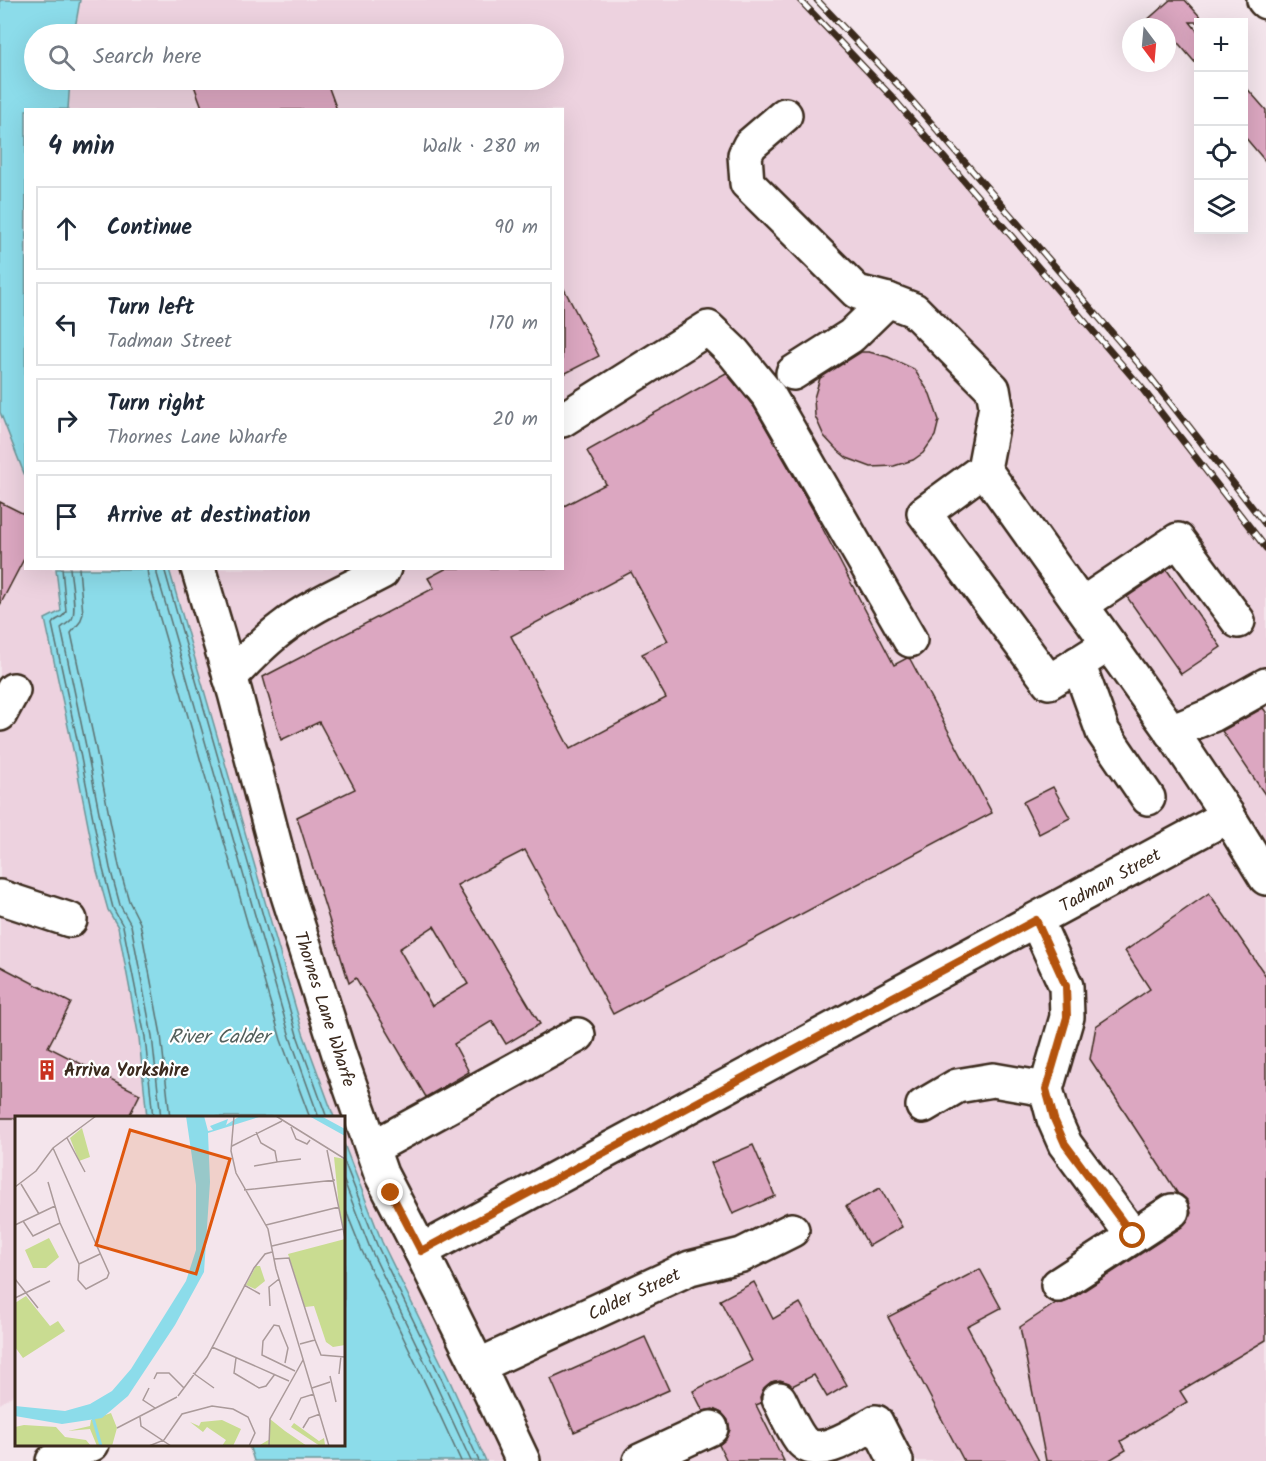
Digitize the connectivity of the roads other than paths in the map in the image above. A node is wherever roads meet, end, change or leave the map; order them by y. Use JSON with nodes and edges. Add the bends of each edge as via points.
{"nodes":[{"id":1,"x":785,"y":115,"type":"dead end"},
{"id":2,"x":888,"y":300,"type":"junction"},
{"id":3,"x":793,"y":373,"type":"dead end"},
{"id":4,"x":564,"y":419,"type":"edge"},
{"id":5,"x":984,"y":469,"type":"junction"},
{"id":6,"x":199,"y":570,"type":"edge"},
{"id":7,"x":383,"y":570,"type":"edge"},
{"id":8,"x":1081,"y":605,"type":"junction"},
{"id":9,"x":1238,"y":621,"type":"dead end"},
{"id":10,"x":910,"y":640,"type":"dead end"},
{"id":11,"x":1108,"y":644,"type":"junction"},
{"id":12,"x":1078,"y":663,"type":"junction"},
{"id":13,"x":230,"y":677,"type":"junction"},
{"id":14,"x":1266,"y":685,"type":"edge"},
{"id":15,"x":1173,"y":735,"type":"junction"},
{"id":16,"x":1148,"y":798,"type":"dead end"},
{"id":17,"x":1228,"y":816,"type":"junction"},
{"id":18,"x":1266,"y":878,"type":"edge"},
{"id":19,"x":0,"y":897,"type":"edge"},
{"id":20,"x":70,"y":920,"type":"dead end"},
{"id":21,"x":1036,"y":920,"type":"junction"},
{"id":22,"x":578,"y":1035,"type":"dead end"},
{"id":23,"x":1046,"y":1089,"type":"junction"},
{"id":24,"x":923,"y":1106,"type":"dead end"},
{"id":25,"x":372,"y":1148,"type":"junction"},
{"id":26,"x":1172,"y":1211,"type":"dead end"},
{"id":27,"x":792,"y":1230,"type":"dead end"},
{"id":28,"x":1133,"y":1236,"type":"junction"},
{"id":29,"x":421,"y":1251,"type":"junction"},
{"id":30,"x":1058,"y":1285,"type":"dead end"},
{"id":31,"x":478,"y":1366,"type":"junction"},
{"id":32,"x":778,"y":1399,"type":"dead end"},
{"id":33,"x":711,"y":1428,"type":"dead end"},
{"id":34,"x":87,"y":1446,"type":"edge"},
{"id":35,"x":53,"y":1461,"type":"edge"},
{"id":36,"x":523,"y":1461,"type":"edge"},
{"id":37,"x":640,"y":1461,"type":"edge"},
{"id":38,"x":896,"y":1461,"type":"edge"}],
"edges":[{"from":1,"to":2,"type":"lane","via":[[750,145],[745,155],[747,183],[857,292]]},
{"from":2,"to":3,"type":"lane","via":[[851,336]]},
{"from":2,"to":5,"type":"lane","via":[[914,309],[993,389],[996,406]]},
{"from":4,"to":10,"type":"lane","via":[[708,328],[769,396]]},
{"from":5,"to":8,"type":"lane"},
{"from":5,"to":12,"type":"lane","via":[[924,513],[1049,682]]},
{"from":6,"to":13,"type":"lane","name":"Thornes Lane Wharfe"},
{"from":7,"to":13,"type":"lane","via":[[281,629]]},
{"from":8,"to":9,"type":"lane","via":[[1178,540]]},
{"from":8,"to":11,"type":"lane"},
{"from":11,"to":12,"type":"lane"},
{"from":11,"to":15,"type":"lane"},
{"from":12,"to":16,"type":"lane","via":[[1103,732]]},
{"from":13,"to":25,"type":"lane","name":"Thornes Lane Wharfe","via":[[288,896]]},
{"from":14,"to":15,"type":"lane"},
{"from":15,"to":17,"type":"lane"},
{"from":17,"to":18,"type":"lane"},
{"from":17,"to":21,"type":"lane","name":"Tadman Street"},
{"from":19,"to":20,"type":"lane"},
{"from":21,"to":23,"type":"lane","via":[[1066,986],[1067,1017]]},
{"from":21,"to":29,"type":"lane","name":"Tadman Street"},
{"from":22,"to":25,"type":"lane"},
{"from":23,"to":24,"type":"lane","via":[[993,1080],[957,1086]]},
{"from":23,"to":28,"type":"lane","via":[[1065,1144]]},
{"from":25,"to":29,"type":"lane","name":"Thornes Lane Wharfe","via":[[381,1174]]},
{"from":26,"to":28,"type":"lane"},
{"from":27,"to":31,"type":"lane","name":"Calder Street","via":[[742,1255],[690,1268]]},
{"from":28,"to":30,"type":"lane"},
{"from":29,"to":31,"type":"lane","name":"Thornes Lane Wharfe"},
{"from":31,"to":36,"type":"lane","name":"Thornes Lane Wharfe"},
{"from":32,"to":38,"type":"lane","via":[[802,1442],[812,1448],[825,1448],[876,1422]]},
{"from":33,"to":37,"type":"lane"},
{"from":34,"to":35,"type":"lane"}]}
